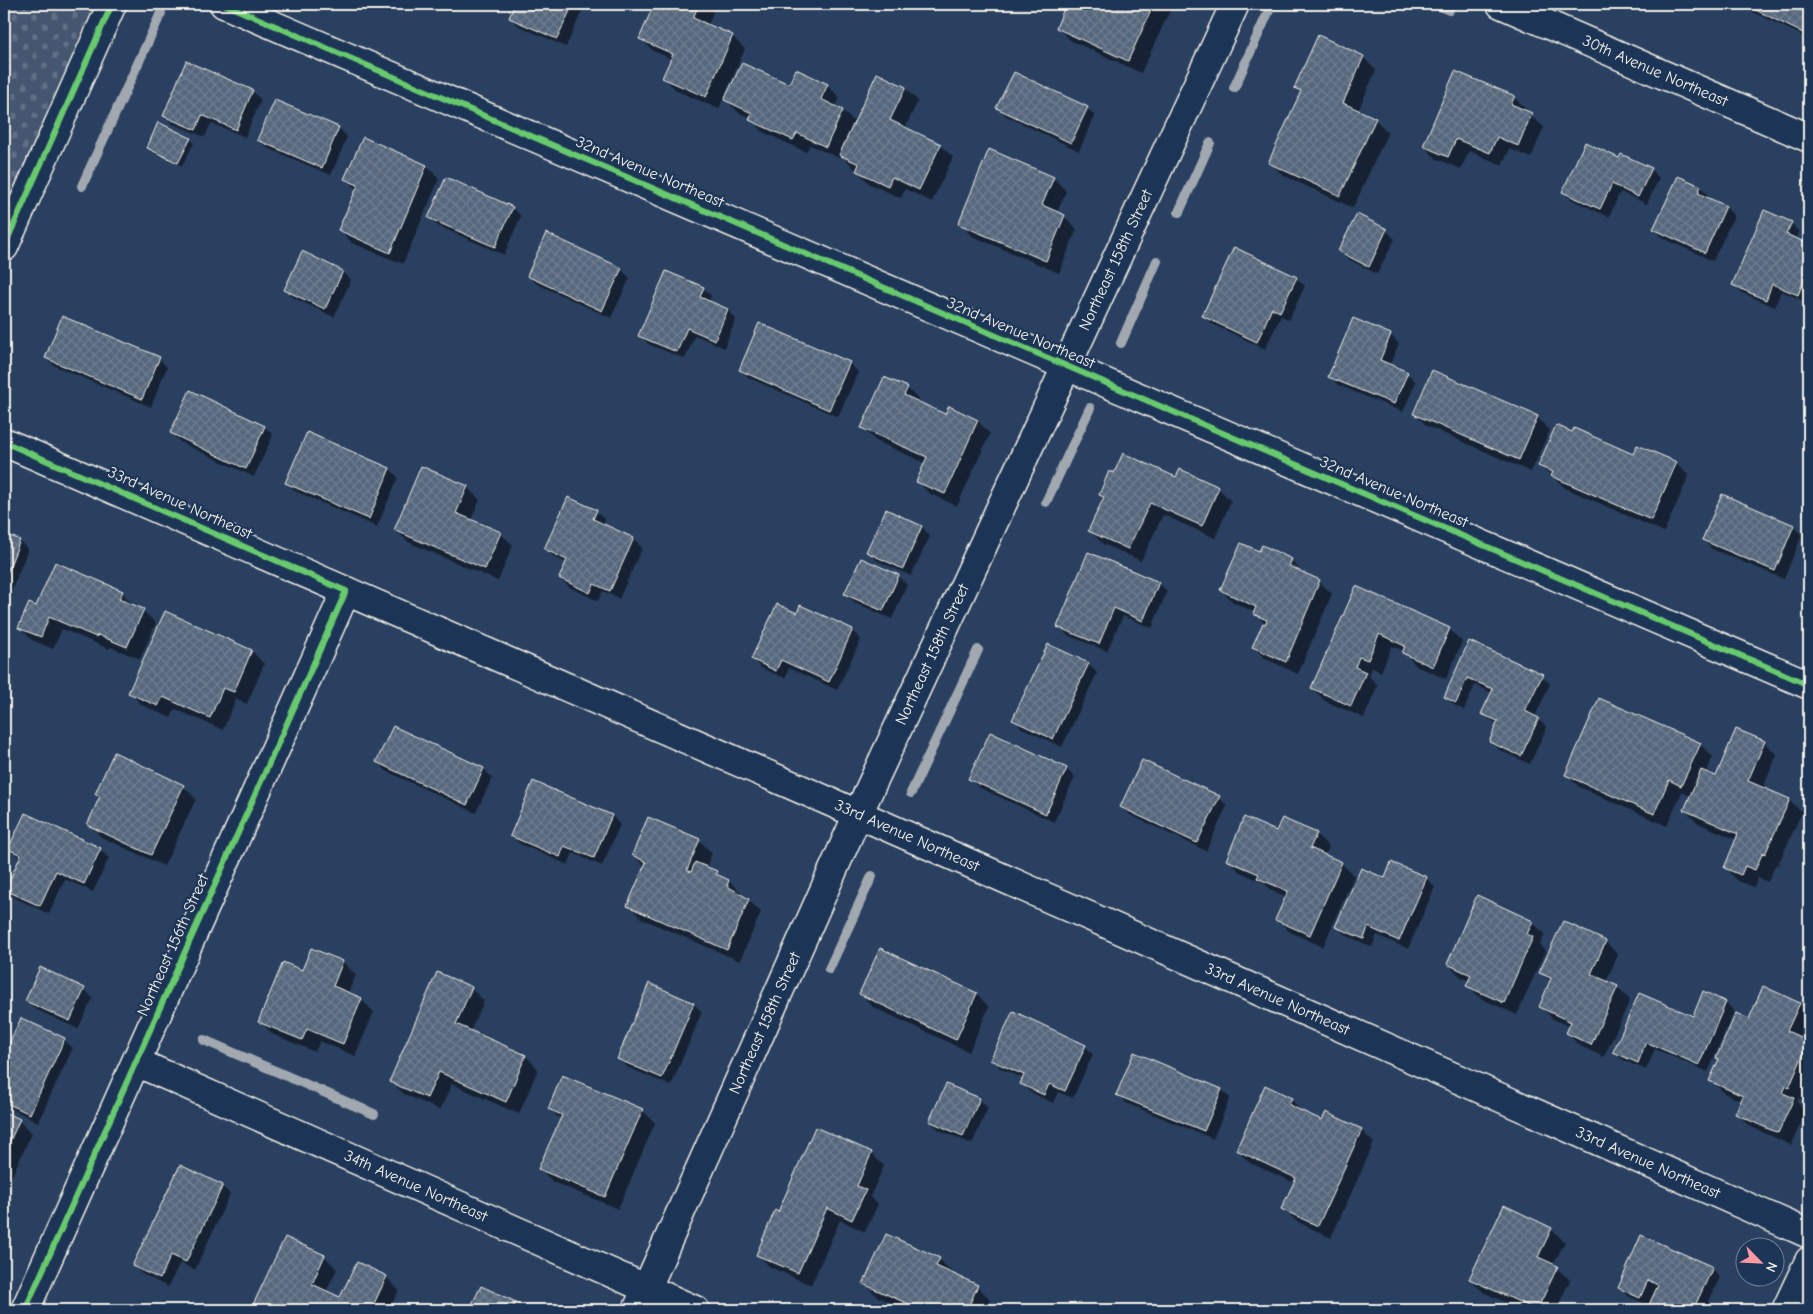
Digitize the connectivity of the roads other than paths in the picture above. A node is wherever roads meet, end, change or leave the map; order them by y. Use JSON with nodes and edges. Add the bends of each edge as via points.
{"nodes":[{"id":1,"x":112,"y":4,"type":"edge"},
{"id":2,"x":224,"y":4,"type":"edge"},
{"id":3,"x":1235,"y":4,"type":"edge"},
{"id":4,"x":1501,"y":4,"type":"edge"},
{"id":5,"x":1809,"y":138,"type":"edge"},
{"id":6,"x":4,"y":246,"type":"edge"},
{"id":7,"x":1067,"y":367,"type":"junction"},
{"id":8,"x":4,"y":442,"type":"edge"},
{"id":9,"x":346,"y":591,"type":"junction"},
{"id":10,"x":1809,"y":685,"type":"edge"},
{"id":11,"x":858,"y":814,"type":"junction"},
{"id":12,"x":136,"y":1062,"type":"junction"},
{"id":13,"x":1809,"y":1234,"type":"edge"},
{"id":14,"x":1809,"y":1261,"type":"edge"},
{"id":15,"x":642,"y":1300,"type":"edge"},
{"id":16,"x":25,"y":1310,"type":"edge"},
{"id":17,"x":695,"y":1310,"type":"edge"},
{"id":18,"x":1786,"y":1310,"type":"edge"}],
"edges":[{"from":1,"to":6,"type":"street"},
{"from":2,"to":7,"type":"street","name":"32nd Avenue Northeast"},
{"from":3,"to":7,"type":"street","name":"Northeast 158th Street"},
{"from":4,"to":5,"type":"street","name":"30th Avenue Northeast"},
{"from":7,"to":10,"type":"street","name":"32nd Avenue Northeast"},
{"from":7,"to":11,"type":"street","name":"Northeast 158th Street"},
{"from":8,"to":9,"type":"street","name":"33rd Avenue Northeast"},
{"from":9,"to":11,"type":"street","name":"33rd Avenue Northeast"},
{"from":9,"to":12,"type":"street","name":"Northeast 156th Street"},
{"from":11,"to":13,"type":"street","name":"33rd Avenue Northeast"},
{"from":11,"to":15,"type":"street","name":"Northeast 158th Street"},
{"from":12,"to":15,"type":"street","name":"34th Avenue Northeast"},
{"from":12,"to":16,"type":"street","name":"Northeast 156th Street"},
{"from":14,"to":18,"type":"street"},
{"from":15,"to":17,"type":"street","name":"34th Avenue Northeast"}]}
